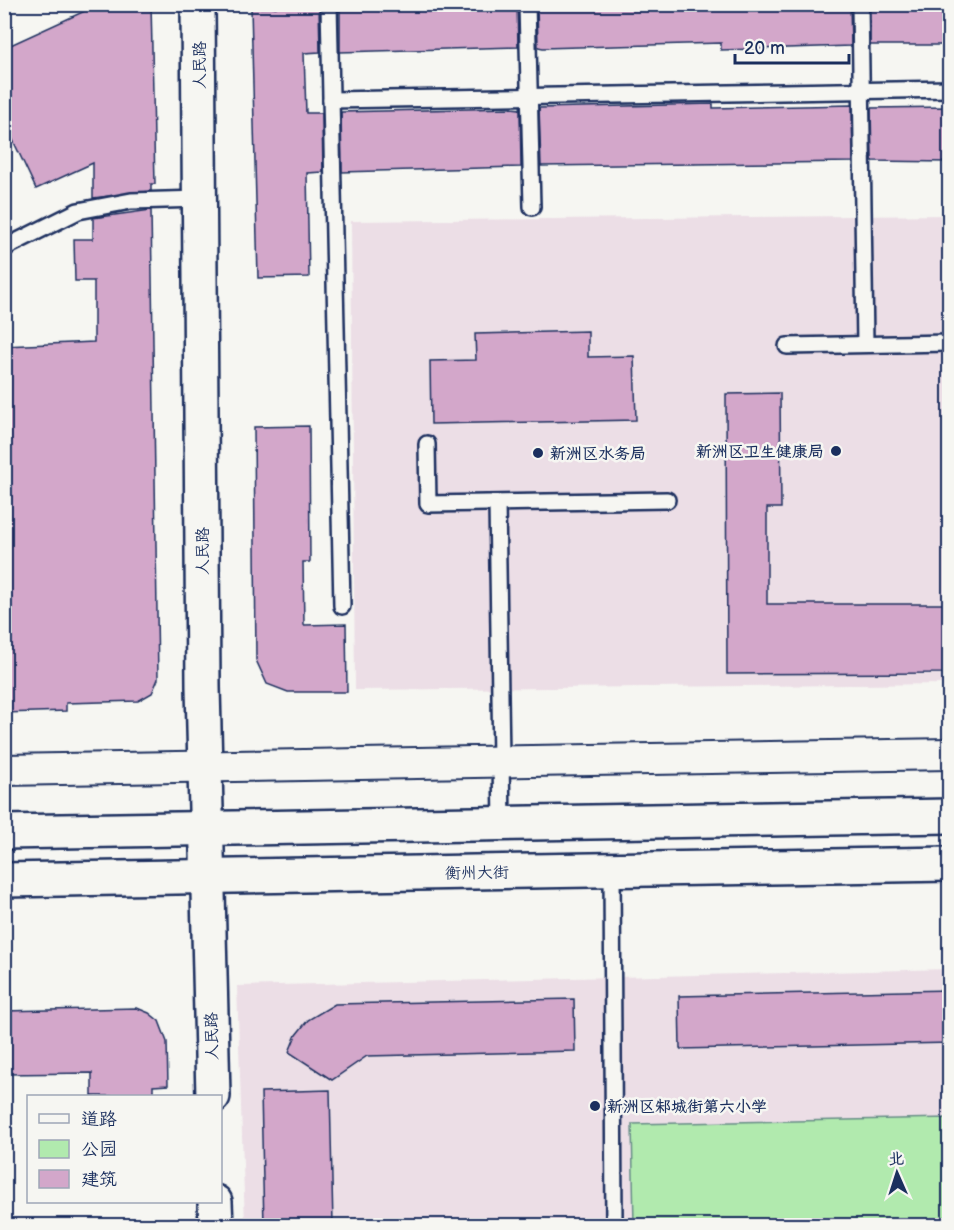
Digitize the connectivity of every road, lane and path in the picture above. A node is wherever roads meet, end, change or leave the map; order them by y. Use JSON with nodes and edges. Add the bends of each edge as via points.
{"nodes":[{"id":1,"x":198,"y":4,"type":"edge"},
{"id":2,"x":329,"y":4,"type":"edge"},
{"id":3,"x":527,"y":4,"type":"edge"},
{"id":4,"x":860,"y":4,"type":"edge"},
{"id":5,"x":950,"y":89,"type":"edge"},
{"id":6,"x":861,"y":90,"type":"junction"},
{"id":7,"x":529,"y":96,"type":"junction"},
{"id":8,"x":331,"y":100,"type":"junction"},
{"id":9,"x":200,"y":199,"type":"junction"},
{"id":10,"x":532,"y":207,"type":"dead end"},
{"id":11,"x":4,"y":248,"type":"edge"},
{"id":12,"x":950,"y":343,"type":"edge"},
{"id":13,"x":865,"y":344,"type":"junction"},
{"id":14,"x":787,"y":346,"type":"dead end"},
{"id":15,"x":427,"y":444,"type":"dead end"},
{"id":16,"x":667,"y":500,"type":"dead end"},
{"id":17,"x":497,"y":503,"type":"junction"},
{"id":18,"x":342,"y":606,"type":"dead end"},
{"id":19,"x":950,"y":754,"type":"edge"},
{"id":20,"x":501,"y":761,"type":"junction"},
{"id":21,"x":205,"y":766,"type":"junction"},
{"id":22,"x":4,"y":770,"type":"edge"},
{"id":23,"x":950,"y":816,"type":"edge"},
{"id":24,"x":502,"y":824,"type":"junction"},
{"id":25,"x":207,"y":829,"type":"junction"},
{"id":26,"x":4,"y":832,"type":"edge"},
{"id":27,"x":950,"y":864,"type":"edge"},
{"id":28,"x":612,"y":870,"type":"junction"},
{"id":29,"x":207,"y":877,"type":"junction"},
{"id":30,"x":4,"y":880,"type":"edge"},
{"id":31,"x":213,"y":1095,"type":"edge"},
{"id":32,"x":215,"y":1203,"type":"edge"},
{"id":33,"x":216,"y":1226,"type":"edge"},
{"id":34,"x":614,"y":1226,"type":"edge"}],
"edges":[{"from":1,"to":9,"type":"main road","name":"人民路"},
{"from":2,"to":8,"type":"lane"},
{"from":3,"to":7,"type":"lane"},
{"from":4,"to":6,"type":"lane"},
{"from":5,"to":6,"type":"lane"},
{"from":6,"to":7,"type":"lane"},
{"from":6,"to":13,"type":"lane"},
{"from":7,"to":8,"type":"lane"},
{"from":7,"to":10,"type":"lane"},
{"from":8,"to":18,"type":"lane"},
{"from":9,"to":11,"type":"lane","via":[[131,201],[78,211]]},
{"from":9,"to":21,"type":"main road","name":"人民路"},
{"from":12,"to":13,"type":"lane"},
{"from":13,"to":14,"type":"lane"},
{"from":15,"to":17,"type":"lane","via":[[428,504]]},
{"from":16,"to":17,"type":"lane"},
{"from":17,"to":20,"type":"lane"},
{"from":19,"to":20,"type":"street"},
{"from":20,"to":21,"type":"street"},
{"from":20,"to":24,"type":"lane"},
{"from":21,"to":22,"type":"street"},
{"from":21,"to":25,"type":"main road","name":"人民路"},
{"from":23,"to":24,"type":"main road"},
{"from":24,"to":25,"type":"main road"},
{"from":25,"to":26,"type":"main road"},
{"from":25,"to":29,"type":"main road","name":"人民路"},
{"from":27,"to":28,"type":"main road","name":"衡州大街"},
{"from":28,"to":29,"type":"main road","name":"衡州大街"},
{"from":28,"to":34,"type":"lane"},
{"from":29,"to":30,"type":"main road","name":"衡州大街"},
{"from":29,"to":31,"type":"main road","name":"人民路"},
{"from":32,"to":33,"type":"main road"}]}
